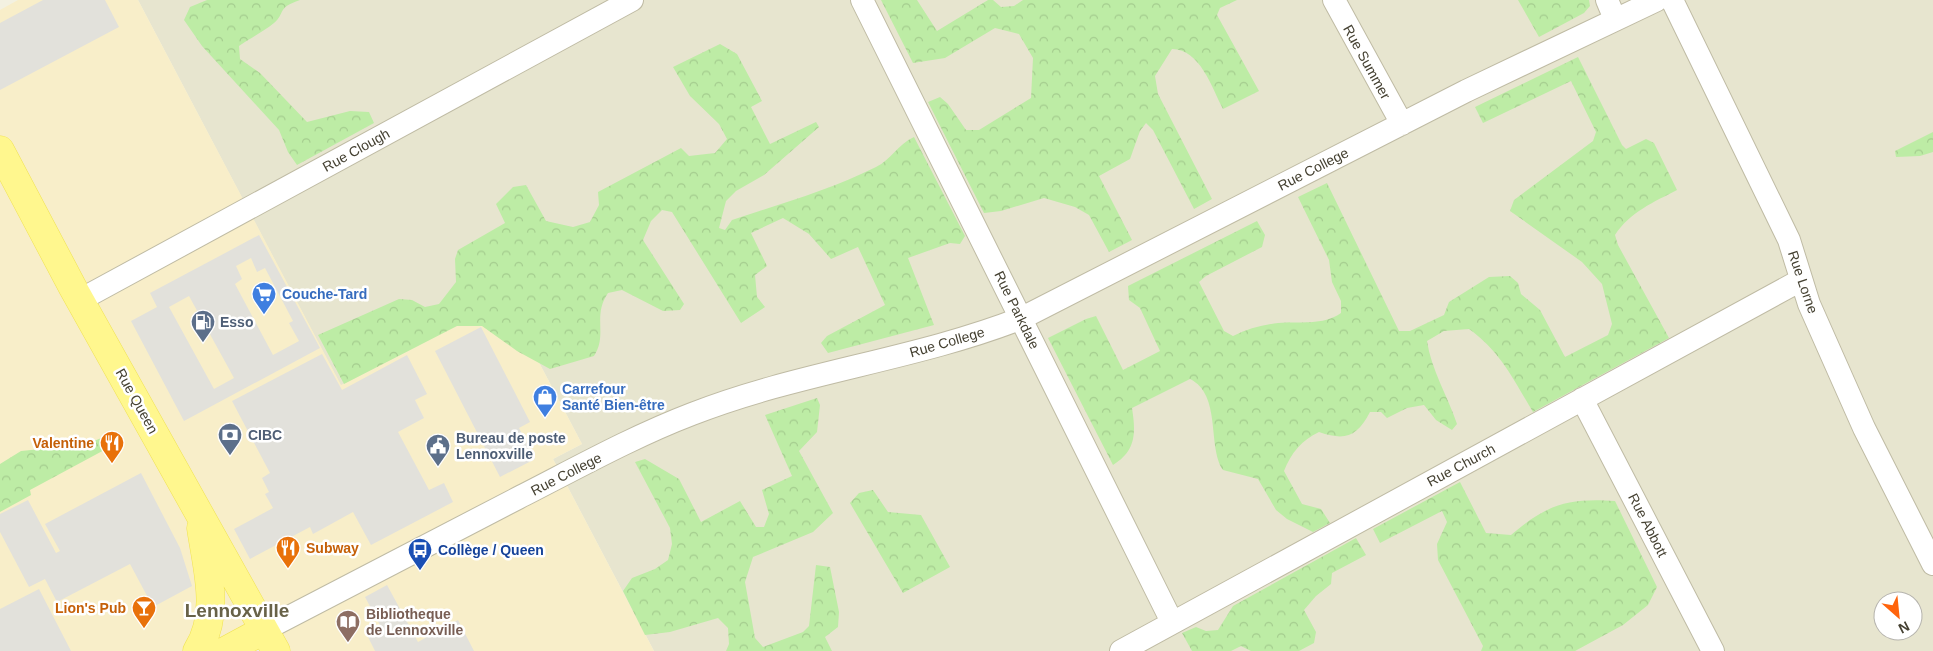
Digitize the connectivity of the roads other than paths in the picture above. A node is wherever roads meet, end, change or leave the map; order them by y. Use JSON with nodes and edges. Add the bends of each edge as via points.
{"nodes":[{"id":1,"x":632,"y":0,"type":"edge"},
{"id":2,"x":862,"y":0,"type":"edge"},
{"id":3,"x":1334,"y":0,"type":"edge"},
{"id":4,"x":1657,"y":0,"type":"edge"},
{"id":5,"x":1672,"y":0,"type":"edge"},
{"id":6,"x":1611,"y":9,"type":"edge"},
{"id":7,"x":1402,"y":124,"type":"junction"},
{"id":8,"x":0,"y":150,"type":"edge"},
{"id":9,"x":1801,"y":280,"type":"junction"},
{"id":10,"x":80,"y":300,"type":"junction"},
{"id":11,"x":1022,"y":318,"type":"junction"},
{"id":12,"x":1582,"y":399,"type":"junction"},
{"id":13,"x":199,"y":514,"type":"junction"},
{"id":14,"x":1933,"y":564,"type":"edge"},
{"id":15,"x":1172,"y":622,"type":"junction"},
{"id":16,"x":270,"y":640,"type":"edge"},
{"id":17,"x":197,"y":651,"type":"edge"},
{"id":18,"x":226,"y":651,"type":"edge"},
{"id":19,"x":1121,"y":651,"type":"edge"},
{"id":20,"x":1713,"y":651,"type":"edge"}],
"edges":[{"from":1,"to":10,"type":"street","name":"Rue Clough"},
{"from":2,"to":11,"type":"street","name":"Rue Parkdale"},
{"from":3,"to":7,"type":"street","name":"Rue Summer"},
{"from":4,"to":6,"type":"street","name":"Rue College"},
{"from":5,"to":9,"type":"street","name":"Rue Lorne","via":[[1782,226]]},
{"from":6,"to":7,"type":"street","name":"Rue College"},
{"from":7,"to":11,"type":"street","name":"Rue College"},
{"from":8,"to":10,"type":"main road","name":"Rue Queen"},
{"from":9,"to":12,"type":"street","name":"Rue Church"},
{"from":9,"to":14,"type":"street","name":"Rue Lorne","via":[[1822,336],[1864,428]]},
{"from":10,"to":13,"type":"main road","name":"Rue Queen"},
{"from":11,"to":15,"type":"street","name":"Rue Parkdale"},
{"from":11,"to":16,"type":"street","name":"Rue College","via":[[985,332],[760,392],[694,413],[550,481]]},
{"from":12,"to":15,"type":"street","name":"Rue Church"},
{"from":12,"to":20,"type":"street","name":"Rue Abbott"},
{"from":13,"to":16,"type":"main road","name":"Rue Queen"},
{"from":13,"to":17,"type":"main road","via":[[211,618]]},
{"from":15,"to":19,"type":"street","name":"Rue Church"},
{"from":16,"to":18,"type":"main road","name":"Rue College"}]}
